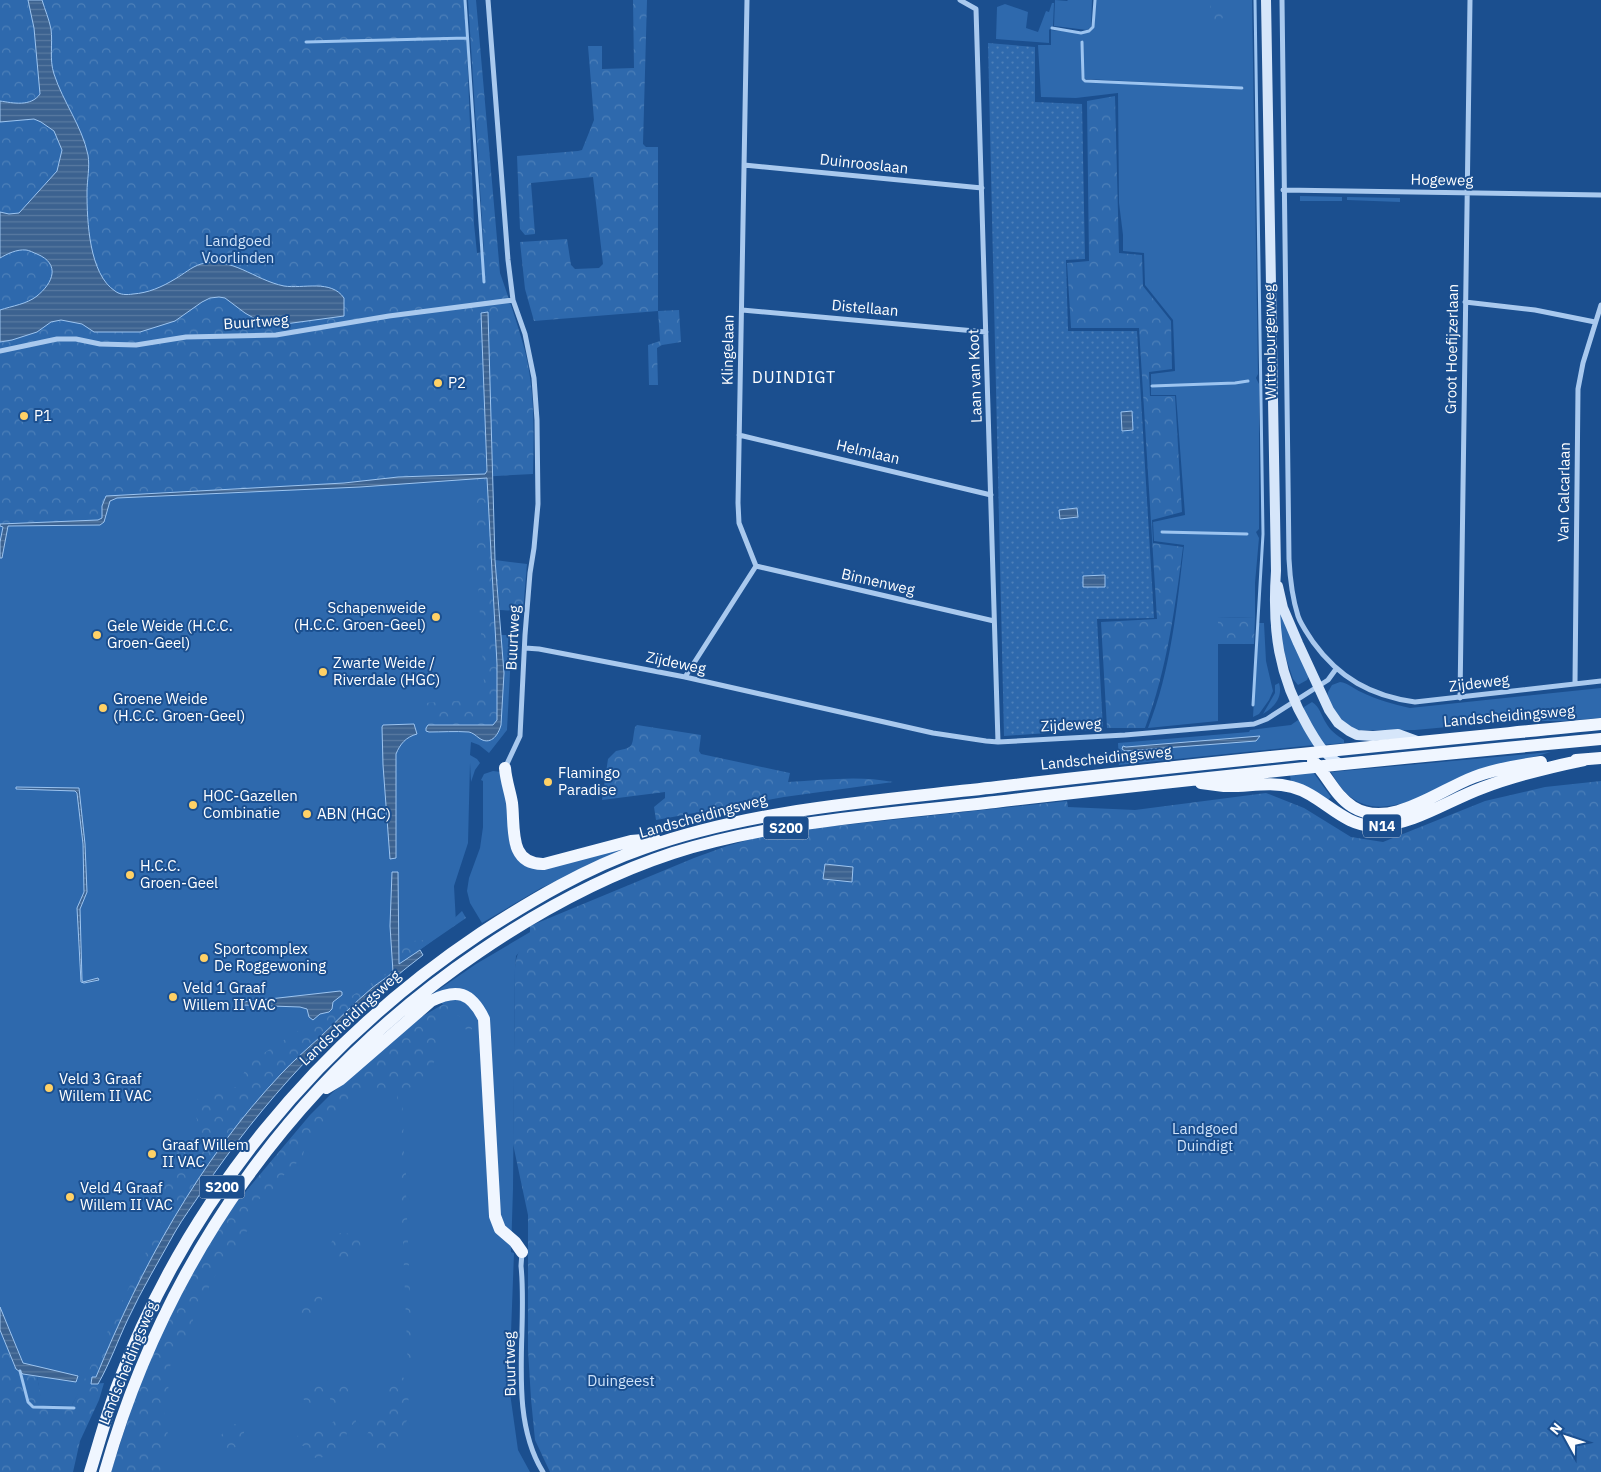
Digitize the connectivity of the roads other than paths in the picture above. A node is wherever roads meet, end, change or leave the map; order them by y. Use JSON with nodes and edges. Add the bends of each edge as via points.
{"nodes":[{"id":1,"x":488,"y":0,"type":"edge"},
{"id":2,"x":748,"y":0,"type":"edge"},
{"id":3,"x":960,"y":0,"type":"edge"},
{"id":4,"x":1266,"y":0,"type":"edge"},
{"id":5,"x":1282,"y":0,"type":"edge"},
{"id":6,"x":1470,"y":0,"type":"edge"},
{"id":7,"x":744,"y":165,"type":"junction"},
{"id":8,"x":982,"y":188,"type":"junction"},
{"id":9,"x":1283,"y":190,"type":"junction"},
{"id":10,"x":1467,"y":193,"type":"junction"},
{"id":11,"x":1601,"y":195,"type":"edge"},
{"id":12,"x":513,"y":300,"type":"junction"},
{"id":13,"x":1465,"y":302,"type":"junction"},
{"id":14,"x":1601,"y":305,"type":"edge"},
{"id":15,"x":742,"y":310,"type":"junction"},
{"id":16,"x":1595,"y":322,"type":"junction"},
{"id":17,"x":986,"y":332,"type":"junction"},
{"id":18,"x":0,"y":351,"type":"edge"},
{"id":19,"x":739,"y":435,"type":"junction"},
{"id":20,"x":991,"y":495,"type":"junction"},
{"id":21,"x":756,"y":566,"type":"junction"},
{"id":22,"x":1276,"y":570,"type":"junction"},
{"id":23,"x":994,"y":621,"type":"junction"},
{"id":24,"x":525,"y":648,"type":"junction"},
{"id":25,"x":1336,"y":670,"type":"junction"},
{"id":26,"x":685,"y":677,"type":"junction"},
{"id":27,"x":1601,"y":681,"type":"edge"},
{"id":28,"x":1575,"y":683,"type":"junction"},
{"id":29,"x":1319,"y":686,"type":"junction"},
{"id":30,"x":1460,"y":698,"type":"junction"},
{"id":31,"x":1294,"y":702,"type":"junction"},
{"id":32,"x":1601,"y":724,"type":"edge"},
{"id":33,"x":1601,"y":740,"type":"edge"},
{"id":34,"x":1417,"y":741,"type":"junction"},
{"id":35,"x":998,"y":742,"type":"junction"},
{"id":36,"x":1323,"y":751,"type":"junction"},
{"id":37,"x":1302,"y":753,"type":"junction"},
{"id":38,"x":1601,"y":758,"type":"edge"},
{"id":39,"x":1584,"y":760,"type":"junction"},
{"id":40,"x":1341,"y":764,"type":"junction"},
{"id":41,"x":1318,"y":766,"type":"junction"},
{"id":42,"x":505,"y":768,"type":"joint"},
{"id":43,"x":1178,"y":780,"type":"junction"},
{"id":44,"x":1121,"y":787,"type":"joint"},
{"id":45,"x":680,"y":836,"type":"junction"},
{"id":46,"x":311,"y":1097,"type":"junction"},
{"id":47,"x":522,"y":1252,"type":"joint"},
{"id":48,"x":90,"y":1472,"type":"edge"},
{"id":49,"x":105,"y":1472,"type":"edge"},
{"id":50,"x":543,"y":1472,"type":"edge"}],
"edges":[{"from":1,"to":12,"type":"street","name":"Buurtweg"},
{"from":2,"to":7,"type":"street","name":"Klingelaan"},
{"from":3,"to":8,"type":"street","name":"Laan van Koot","via":[[976,9]]},
{"from":4,"to":22,"type":"street","name":"Wittenburgerweg"},
{"from":5,"to":9,"type":"street","name":"Wittenburgerweg"},
{"from":6,"to":10,"type":"street","name":"Groot Hoefijzerlaan"},
{"from":7,"to":8,"type":"street","name":"Duinrooslaan"},
{"from":7,"to":15,"type":"street","name":"Klingelaan"},
{"from":8,"to":17,"type":"street","name":"Laan van Koot"},
{"from":9,"to":10,"type":"street","name":"Hogeweg"},
{"from":9,"to":25,"type":"street","name":"Wittenburgerweg","via":[[1290,578],[1298,618],[1319,651]]},
{"from":10,"to":11,"type":"street","name":"Hogeweg"},
{"from":10,"to":13,"type":"street","name":"Groot Hoefijzerlaan"},
{"from":12,"to":18,"type":"street","name":"Buurtweg","via":[[276,335],[186,338],[136,345],[57,339]]},
{"from":12,"to":24,"type":"street","name":"Buurtweg","via":[[525,334],[534,378],[537,420],[538,504]]},
{"from":13,"to":16,"type":"street","via":[[1535,310]]},
{"from":13,"to":30,"type":"street","name":"Groot Hoefijzerlaan"},
{"from":14,"to":16,"type":"street","name":"Van Calcarlaan"},
{"from":15,"to":17,"type":"street","name":"Distellaan"},
{"from":15,"to":19,"type":"street","name":"Klingelaan"},
{"from":16,"to":28,"type":"street","name":"Van Calcarlaan","via":[[1578,389]]},
{"from":17,"to":20,"type":"street","name":"Laan van Koot"},
{"from":19,"to":20,"type":"street","name":"Helmlaan"},
{"from":19,"to":21,"type":"street","name":"Klingelaan","via":[[739,523]]},
{"from":20,"to":23,"type":"street","name":"Laan van Koot"},
{"from":21,"to":23,"type":"street","name":"Binnenweg"},
{"from":21,"to":26,"type":"street"},
{"from":22,"to":29,"type":"street","name":"Wittenburgerweg","via":[[1283,608]]},
{"from":22,"to":31,"type":"street","name":"Wittenburgerweg","via":[[1274,623],[1285,678]]},
{"from":23,"to":35,"type":"street","name":"Laan van Koot"},
{"from":24,"to":26,"type":"street","name":"Zijdeweg"},
{"from":24,"to":42,"type":"street","name":"Buurtweg","via":[[520,736]]},
{"from":25,"to":29,"type":"street","name":"Zijdeweg"},
{"from":25,"to":30,"type":"street","name":"Zijdeweg","via":[[1395,700],[1415,702]]},
{"from":26,"to":35,"type":"street","name":"Zijdeweg","via":[[933,733]]},
{"from":27,"to":28,"type":"street","name":"Zijdeweg"},
{"from":28,"to":30,"type":"street","name":"Zijdeweg"},
{"from":29,"to":31,"type":"street","name":"Zijdeweg"},
{"from":29,"to":34,"type":"street","name":"Wittenburgerweg","via":[[1335,719],[1349,731],[1372,736],[1398,734]]},
{"from":31,"to":35,"type":"street","name":"Zijdeweg","via":[[1254,724]]},
{"from":31,"to":36,"type":"street","name":"Wittenburgerweg"},
{"from":32,"to":34,"type":"main road","name":"Landscheidingsweg"},
{"from":33,"to":40,"type":"main road","name":"Landscheidingsweg","number":"N14"},
{"from":34,"to":36,"type":"main road","name":"Landscheidingsweg"},
{"from":36,"to":37,"type":"main road","name":"Landscheidingsweg"},
{"from":36,"to":40,"type":"street","name":"Wittenburgerweg"},
{"from":37,"to":41,"type":"main road","number":"N14"},
{"from":37,"to":45,"type":"main road","name":"Landscheidingsweg","number":"S200","via":[[770,815]]},
{"from":38,"to":39,"type":"main road","number":"N14"},
{"from":39,"to":41,"type":"main road","number":"N14","via":[[1539,762],[1488,773],[1402,810],[1381,814],[1360,811],[1347,803]]},
{"from":39,"to":43,"type":"main road","number":"N14","via":[[1504,780],[1412,819],[1380,826],[1354,822],[1306,793],[1286,786],[1224,786]]},
{"from":40,"to":41,"type":"main road","name":"Landscheidingsweg","number":"N14"},
{"from":41,"to":43,"type":"main road","name":"Landscheidingsweg","number":"N14"},
{"from":42,"to":45,"type":"main road","via":[[515,843],[522,856],[531,862],[544,864],[631,841]]},
{"from":43,"to":44,"type":"main road","name":"Landscheidingsweg","number":"N14"},
{"from":44,"to":46,"type":"main road","name":"Landscheidingsweg","number":"S200","via":[[771,830],[727,838],[618,873],[518,926],[451,971],[393,1017]]},
{"from":45,"to":48,"type":"main road","name":"Landscheidingsweg","number":"S200","via":[[614,859],[570,880],[449,955],[387,1003],[298,1089],[232,1172],[192,1232],[160,1289],[117,1386]]},
{"from":46,"to":47,"type":"main road","via":[[341,1079],[431,1001],[456,992],[468,997],[484,1019],[495,1216],[500,1229]]},
{"from":46,"to":49,"type":"main road","name":"Landscheidingsweg","number":"S200","via":[[243,1180],[199,1248],[145,1357]]},
{"from":47,"to":50,"type":"street","name":"Buurtweg","via":[[523,1401],[527,1434]]}]}
